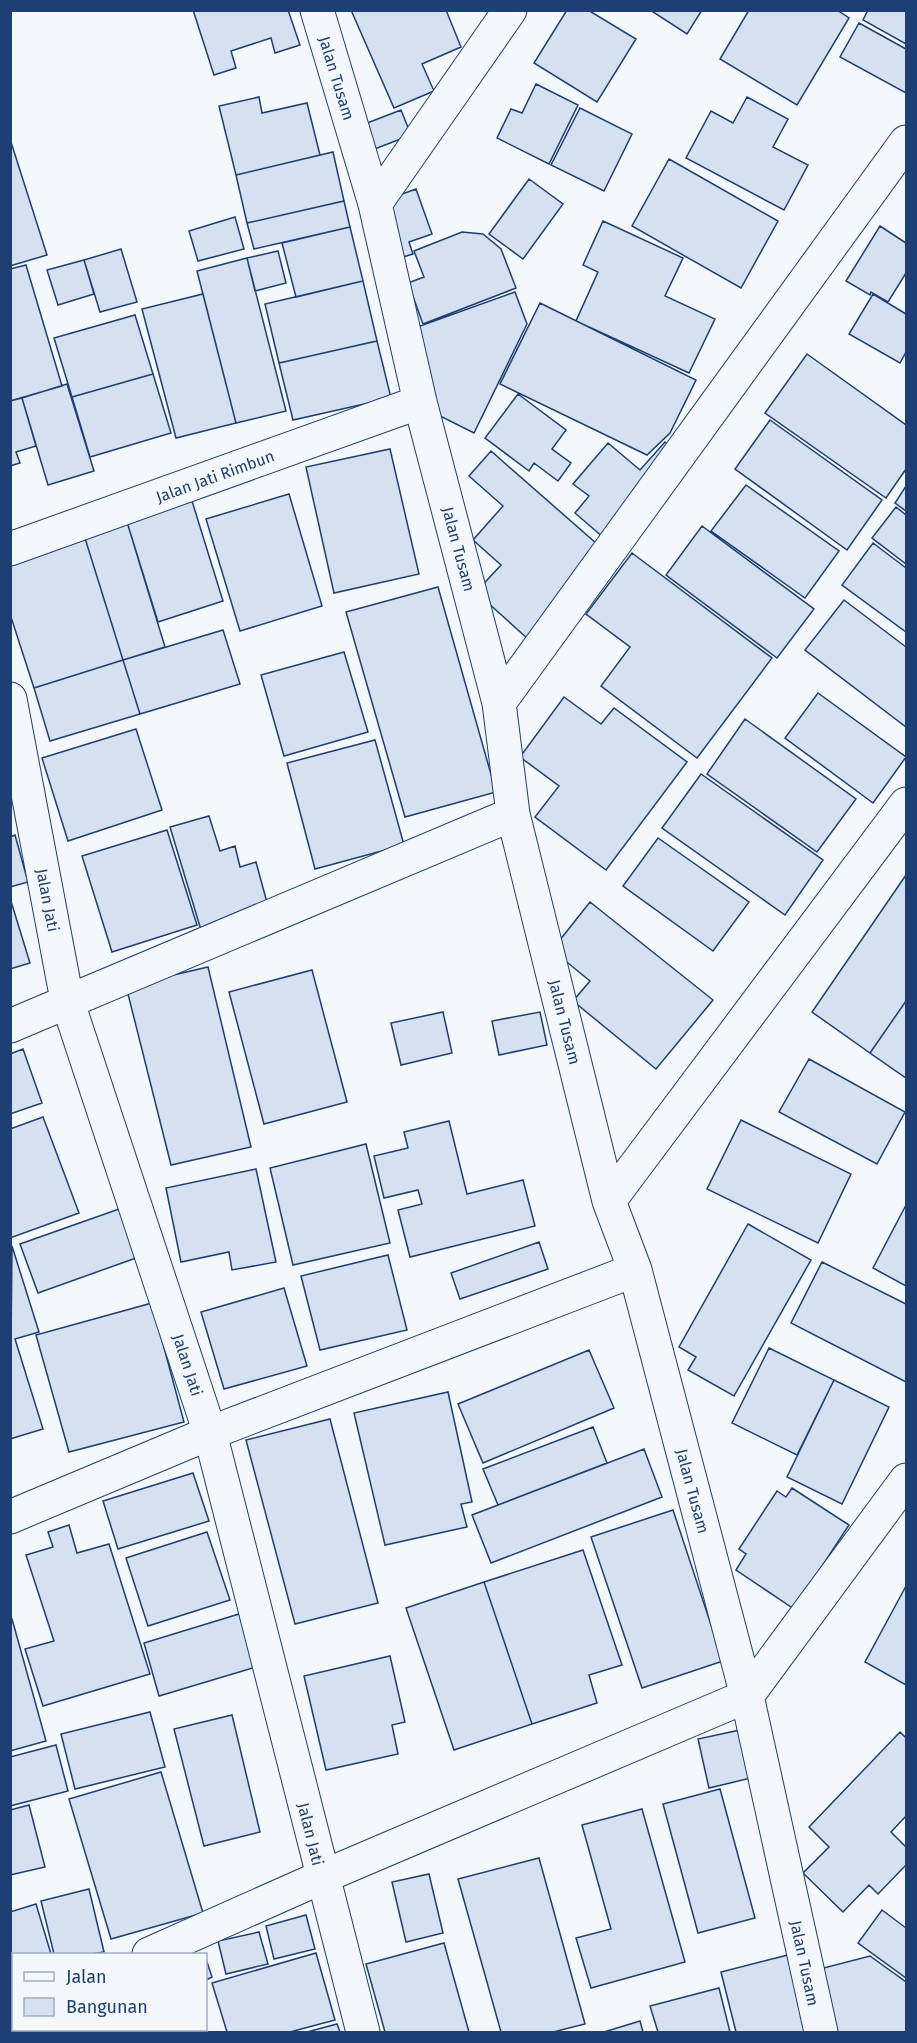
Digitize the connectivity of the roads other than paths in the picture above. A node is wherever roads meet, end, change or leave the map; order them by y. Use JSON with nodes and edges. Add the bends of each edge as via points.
{"nodes":[{"id":1,"x":317,"y":10,"type":"edge"},
{"id":2,"x":510,"y":10,"type":"edge"},
{"id":3,"x":906,"y":142,"type":"edge"},
{"id":4,"x":375,"y":204,"type":"junction"},
{"id":5,"x":420,"y":402,"type":"junction"},
{"id":6,"x":10,"y":549,"type":"edge"},
{"id":7,"x":10,"y":699,"type":"edge"},
{"id":8,"x":499,"y":703,"type":"junction"},
{"id":9,"x":906,"y":804,"type":"edge"},
{"id":10,"x":513,"y":814,"type":"junction"},
{"id":11,"x":67,"y":1000,"type":"junction"},
{"id":12,"x":10,"y":1026,"type":"edge"},
{"id":13,"x":609,"y":1201,"type":"junction"},
{"id":14,"x":635,"y":1270,"type":"junction"},
{"id":15,"x":210,"y":1433,"type":"junction"},
{"id":16,"x":906,"y":1480,"type":"edge"},
{"id":17,"x":10,"y":1517,"type":"edge"},
{"id":18,"x":747,"y":1696,"type":"junction"},
{"id":19,"x":322,"y":1877,"type":"junction"},
{"id":20,"x":151,"y":1953,"type":"edge"},
{"id":21,"x":363,"y":2032,"type":"edge"},
{"id":22,"x":820,"y":2032,"type":"edge"}],
"edges":[{"from":1,"to":4,"type":"street","name":"Jalan Tusam"},
{"from":2,"to":4,"type":"street"},
{"from":3,"to":8,"type":"street"},
{"from":4,"to":5,"type":"street","name":"Jalan Tusam"},
{"from":5,"to":6,"type":"street","name":"Jalan Jati Rimbun"},
{"from":5,"to":8,"type":"street","name":"Jalan Tusam"},
{"from":7,"to":11,"type":"street","name":"Jalan Jati"},
{"from":8,"to":10,"type":"street","name":"Jalan Tusam"},
{"from":9,"to":13,"type":"street"},
{"from":10,"to":11,"type":"street"},
{"from":10,"to":13,"type":"street","name":"Jalan Tusam"},
{"from":11,"to":12,"type":"street"},
{"from":11,"to":15,"type":"street","name":"Jalan Jati"},
{"from":13,"to":14,"type":"street","name":"Jalan Tusam"},
{"from":14,"to":15,"type":"street"},
{"from":14,"to":18,"type":"street","name":"Jalan Tusam"},
{"from":15,"to":17,"type":"street"},
{"from":15,"to":19,"type":"street","name":"Jalan Jati"},
{"from":16,"to":18,"type":"street"},
{"from":18,"to":19,"type":"street"},
{"from":18,"to":22,"type":"street","name":"Jalan Tusam"},
{"from":19,"to":20,"type":"street"},
{"from":19,"to":21,"type":"street","name":"Jalan Jati"}]}
